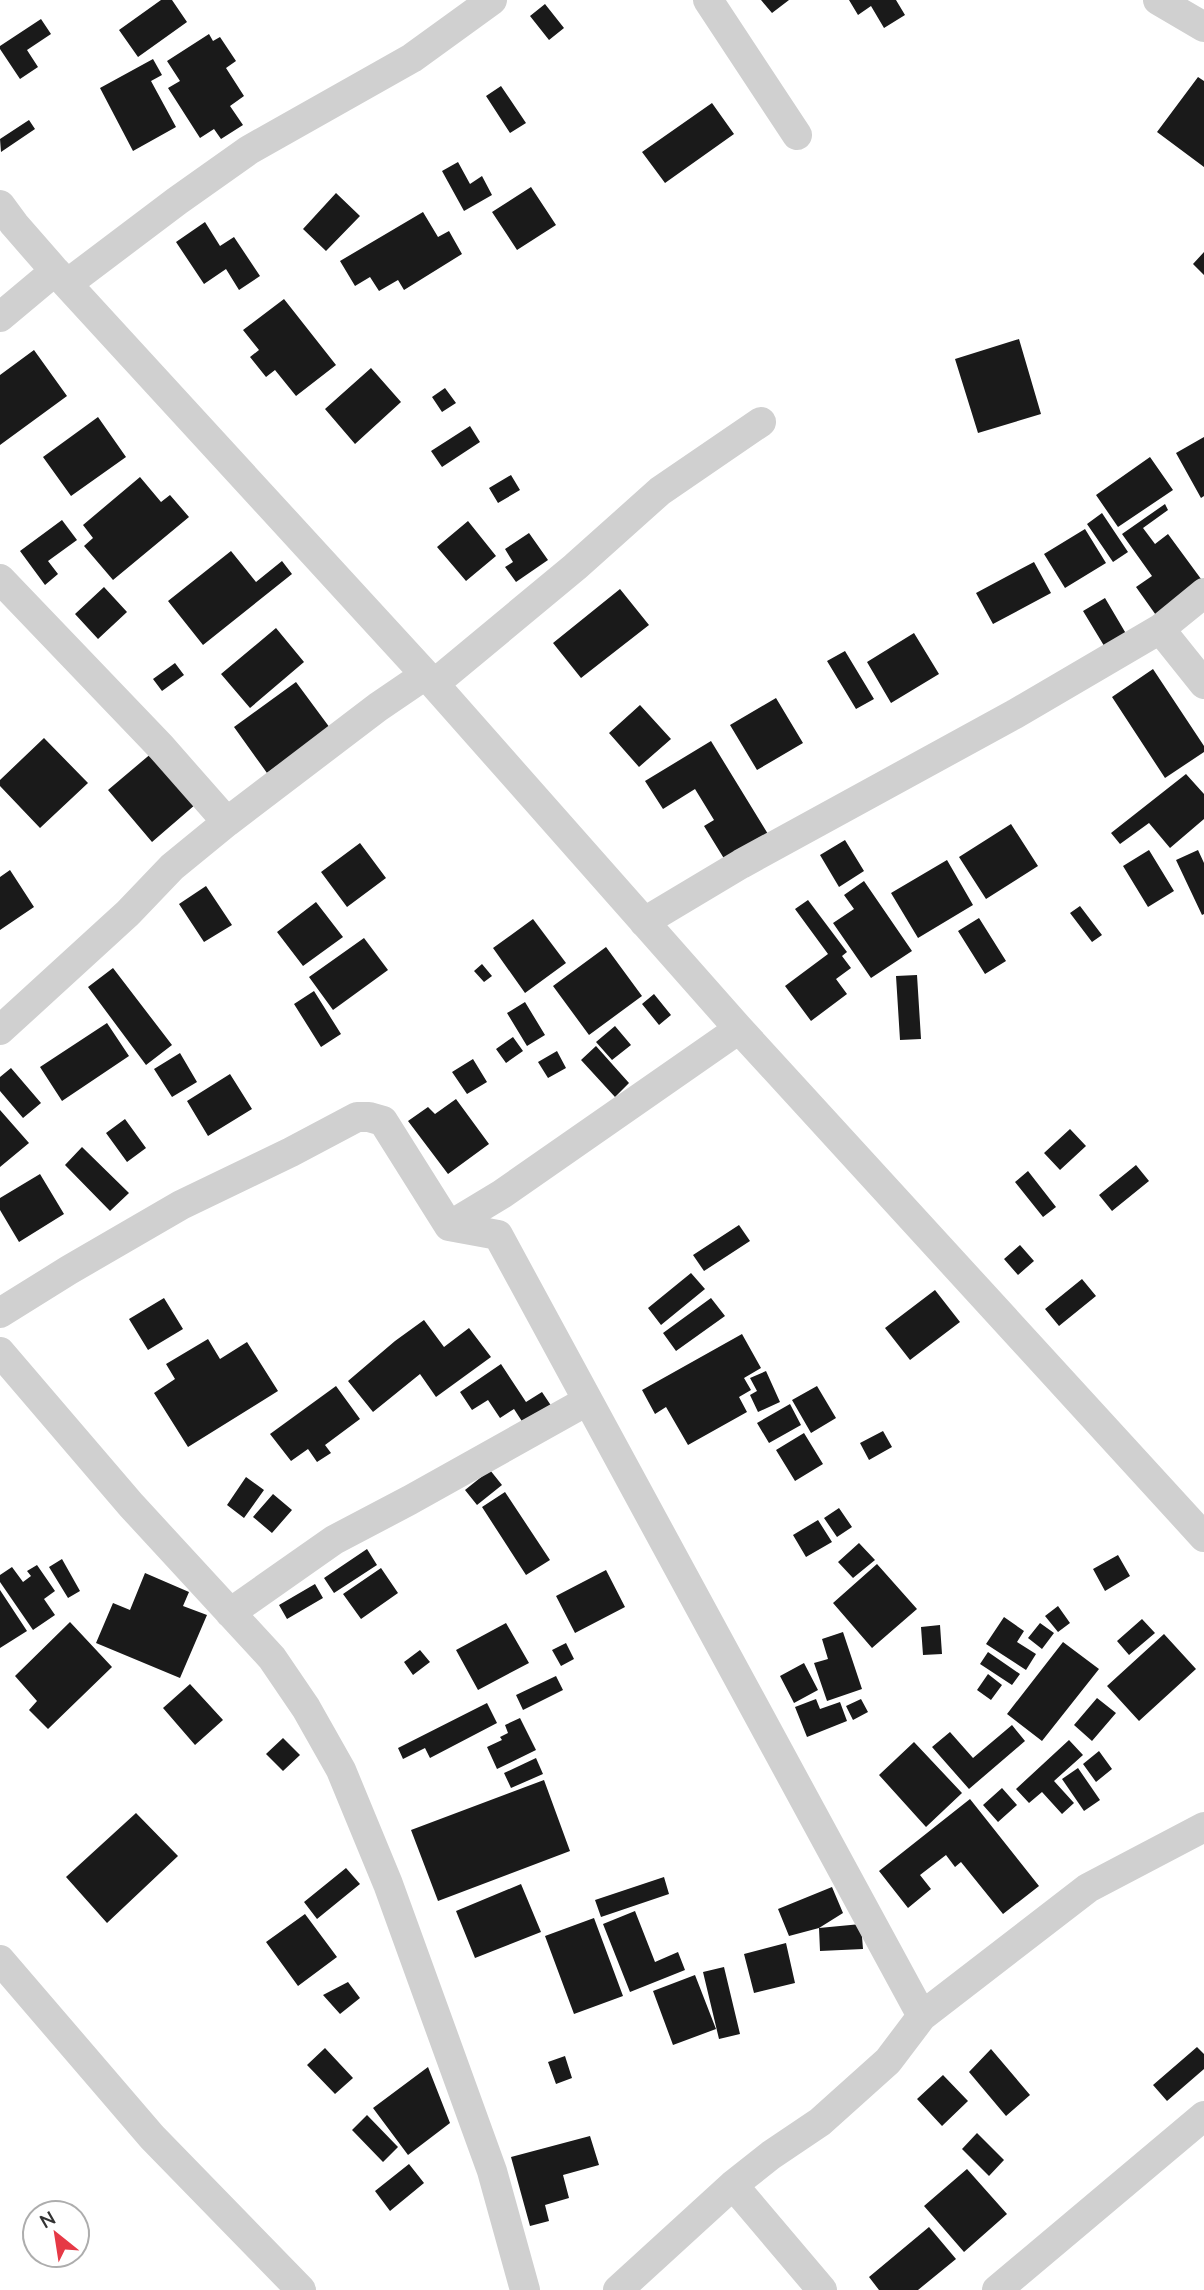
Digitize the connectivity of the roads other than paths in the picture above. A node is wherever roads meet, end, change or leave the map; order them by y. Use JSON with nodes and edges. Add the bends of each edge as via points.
{"nodes":[{"id":1,"x":492,"y":0,"type":"edge"},
{"id":2,"x":708,"y":0,"type":"edge"},
{"id":3,"x":1158,"y":0,"type":"edge"},
{"id":4,"x":1204,"y":27,"type":"edge"},
{"id":5,"x":797,"y":135,"type":"dead end"},
{"id":6,"x":0,"y":205,"type":"edge"},
{"id":7,"x":61,"y":277,"type":"junction"},
{"id":8,"x":0,"y":317,"type":"edge"},
{"id":9,"x":761,"y":422,"type":"dead end"},
{"id":10,"x":0,"y":579,"type":"edge"},
{"id":11,"x":1204,"y":593,"type":"edge"},
{"id":12,"x":1160,"y":629,"type":"junction"},
{"id":13,"x":429,"y":680,"type":"junction"},
{"id":14,"x":1204,"y":684,"type":"edge"},
{"id":15,"x":227,"y":822,"type":"junction"},
{"id":16,"x":644,"y":922,"type":"junction"},
{"id":17,"x":739,"y":1029,"type":"junction"},
{"id":18,"x":0,"y":1030,"type":"edge"},
{"id":19,"x":449,"y":1226,"type":"junction"},
{"id":20,"x":0,"y":1313,"type":"edge"},
{"id":21,"x":0,"y":1352,"type":"edge"},
{"id":22,"x":587,"y":1401,"type":"junction"},
{"id":23,"x":1202,"y":1530,"type":"edge"},
{"id":24,"x":230,"y":1613,"type":"junction"},
{"id":25,"x":1204,"y":1827,"type":"edge"},
{"id":26,"x":0,"y":1960,"type":"edge"},
{"id":27,"x":922,"y":2016,"type":"junction"},
{"id":28,"x":1204,"y":2116,"type":"edge"},
{"id":29,"x":733,"y":2185,"type":"junction"},
{"id":30,"x":300,"y":2290,"type":"edge"},
{"id":31,"x":525,"y":2290,"type":"edge"},
{"id":32,"x":618,"y":2290,"type":"edge"},
{"id":33,"x":822,"y":2290,"type":"edge"},
{"id":34,"x":997,"y":2290,"type":"edge"}],
"edges":[{"from":1,"to":7,"type":"street","via":[[412,58],[249,150]]},
{"from":2,"to":5,"type":"street"},
{"from":3,"to":4,"type":"street"},
{"from":6,"to":7,"type":"street"},
{"from":7,"to":8,"type":"street"},
{"from":7,"to":13,"type":"street"},
{"from":9,"to":13,"type":"street","via":[[660,491],[575,567]]},
{"from":10,"to":15,"type":"street"},
{"from":11,"to":12,"type":"street"},
{"from":12,"to":14,"type":"street"},
{"from":12,"to":16,"type":"street"},
{"from":13,"to":15,"type":"street","via":[[378,707]]},
{"from":13,"to":16,"type":"street"},
{"from":15,"to":18,"type":"street","via":[[172,867]]},
{"from":16,"to":17,"type":"street"},
{"from":17,"to":19,"type":"street"},
{"from":17,"to":23,"type":"street"},
{"from":19,"to":20,"type":"street","via":[[383,1121],[357,1117],[181,1205]]},
{"from":19,"to":22,"type":"street","via":[[498,1235]]},
{"from":21,"to":24,"type":"street"},
{"from":22,"to":24,"type":"street","via":[[334,1540]]},
{"from":22,"to":27,"type":"street"},
{"from":24,"to":31,"type":"street","via":[[272,1658],[341,1770],[388,1884],[492,2171]]},
{"from":25,"to":27,"type":"street","via":[[1088,1888]]},
{"from":26,"to":30,"type":"street","via":[[152,2137]]},
{"from":27,"to":29,"type":"street","via":[[888,2061],[830,2113]]},
{"from":28,"to":34,"type":"street"},
{"from":29,"to":32,"type":"street"},
{"from":29,"to":33,"type":"street"}]}
